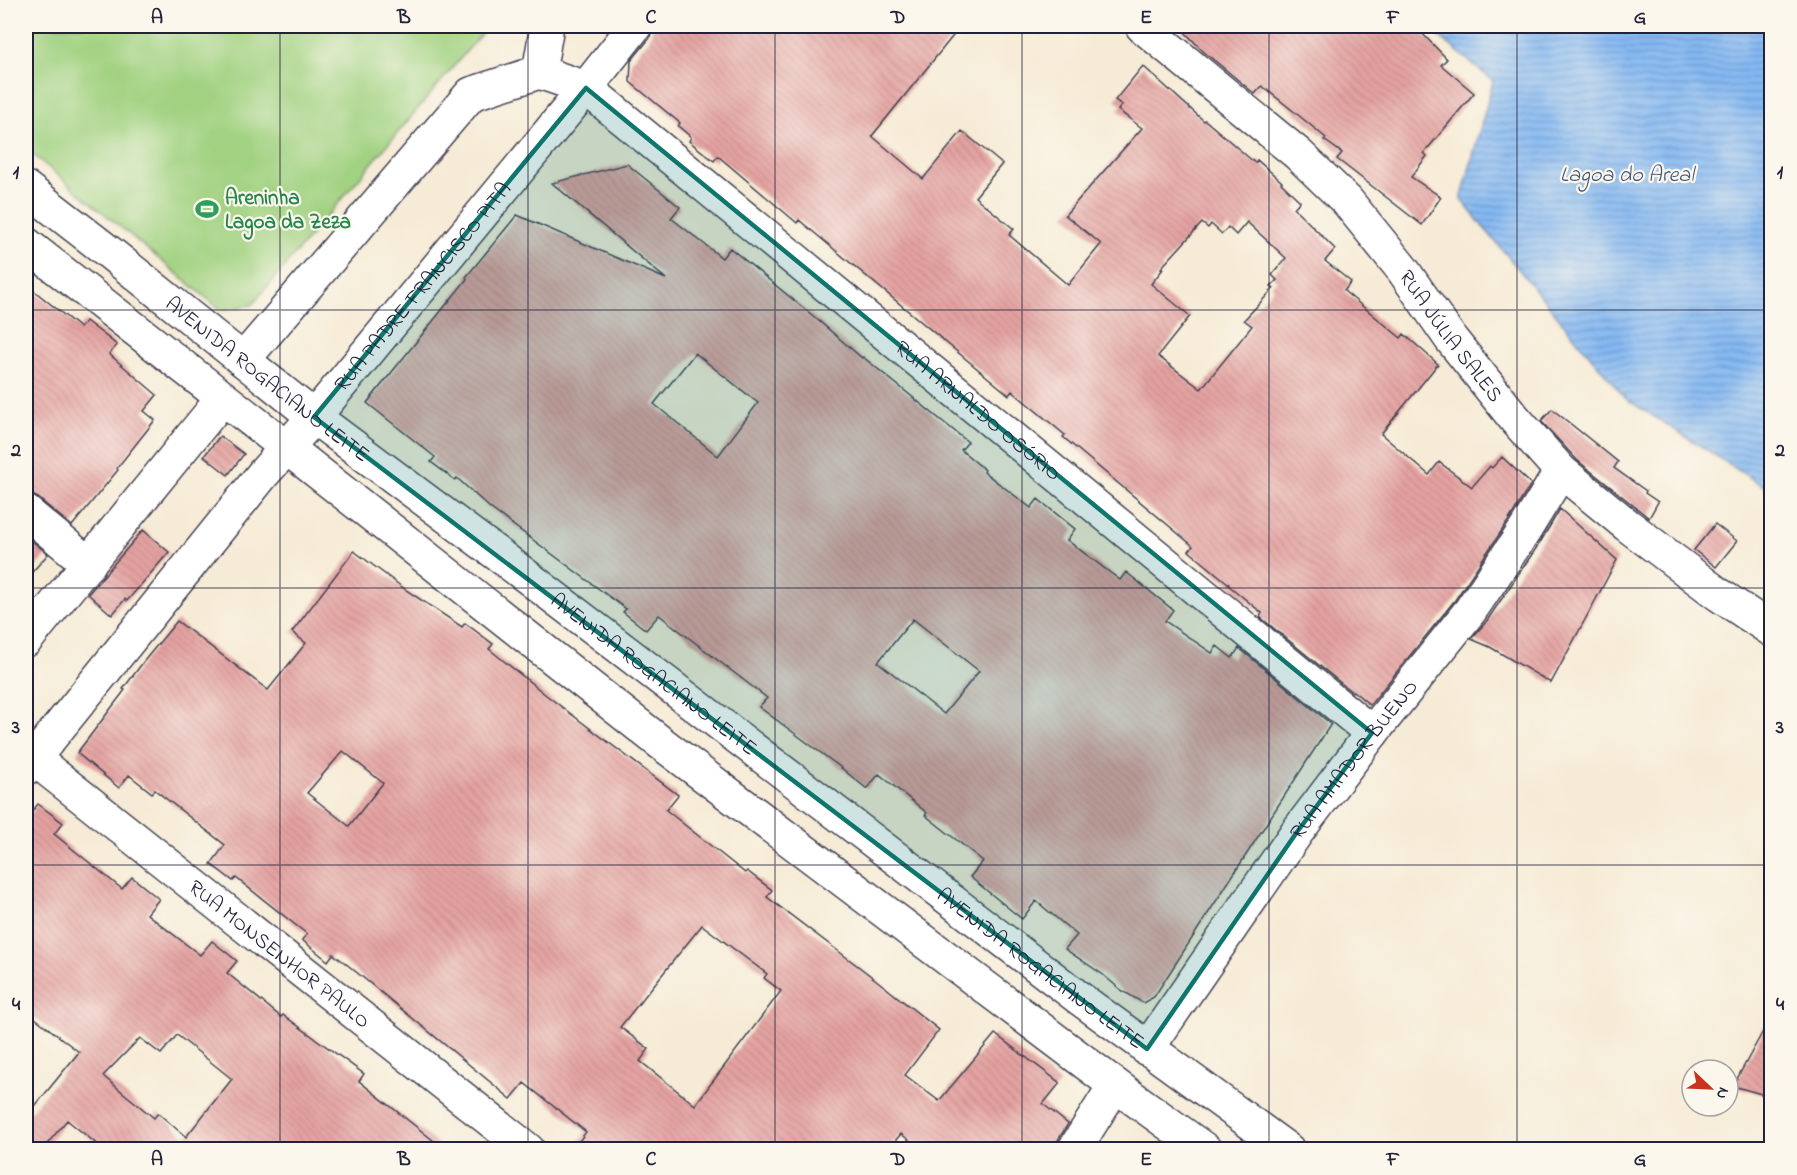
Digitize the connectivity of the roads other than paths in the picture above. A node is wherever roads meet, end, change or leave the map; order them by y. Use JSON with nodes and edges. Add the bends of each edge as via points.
{"nodes":[{"id":1,"x":546,"y":26,"type":"edge"},
{"id":2,"x":635,"y":26,"type":"edge"},
{"id":3,"x":1142,"y":26,"type":"edge"},
{"id":4,"x":539,"y":72,"type":"junction"},
{"id":5,"x":586,"y":88,"type":"junction"},
{"id":6,"x":26,"y":188,"type":"edge"},
{"id":7,"x":26,"y":244,"type":"edge"},
{"id":8,"x":243,"y":360,"type":"junction"},
{"id":9,"x":223,"y":398,"type":"junction"},
{"id":10,"x":314,"y":417,"type":"junction"},
{"id":11,"x":286,"y":447,"type":"junction"},
{"id":12,"x":1561,"y":471,"type":"junction"},
{"id":13,"x":26,"y":512,"type":"edge"},
{"id":14,"x":89,"y":564,"type":"junction"},
{"id":15,"x":1772,"y":630,"type":"edge"},
{"id":16,"x":26,"y":640,"type":"edge"},
{"id":17,"x":1372,"y":733,"type":"junction"},
{"id":18,"x":29,"y":763,"type":"edge"},
{"id":19,"x":1147,"y":1049,"type":"junction"},
{"id":20,"x":1115,"y":1085,"type":"junction"},
{"id":21,"x":528,"y":1149,"type":"edge"},
{"id":22,"x":1074,"y":1149,"type":"edge"},
{"id":23,"x":1205,"y":1149,"type":"edge"},
{"id":24,"x":1288,"y":1149,"type":"edge"}],
"edges":[{"from":1,"to":4,"type":"street"},
{"from":2,"to":5,"type":"street","name":"RUA PADRE FRANCISCO PITA"},
{"from":3,"to":12,"type":"street","name":"RUA JÚLIA SALES","via":[[1298,154],[1347,201],[1403,270],[1458,348]]},
{"from":4,"to":5,"type":"street"},
{"from":4,"to":8,"type":"street","via":[[471,94]]},
{"from":5,"to":10,"type":"street","name":"RUA PADRE FRANCISCO PITA"},
{"from":5,"to":17,"type":"street","name":"RUA ARNALDO OSÓRIO"},
{"from":6,"to":8,"type":"street","name":"AVENIDA ROGACIANO LEITE"},
{"from":7,"to":9,"type":"street","name":"AVENIDA ROGACIANO LEITE"},
{"from":8,"to":10,"type":"street","name":"AVENIDA ROGACIANO LEITE"},
{"from":9,"to":11,"type":"street","name":"AVENIDA ROGACIANO LEITE"},
{"from":9,"to":14,"type":"street"},
{"from":10,"to":11,"type":"street","name":"RUA PADRE FRANCISCO PITA"},
{"from":10,"to":19,"type":"street","name":"AVENIDA ROGACIANO LEITE"},
{"from":11,"to":18,"type":"street","name":"RUA PADRE FRANCISCO PITA"},
{"from":11,"to":20,"type":"street","name":"AVENIDA ROGACIANO LEITE","via":[[661,743]]},
{"from":12,"to":15,"type":"street","name":"RUA JÚLIA SALES","via":[[1709,587]]},
{"from":12,"to":17,"type":"street","name":"RUA AMADOR BUENO","via":[[1470,611]]},
{"from":13,"to":14,"type":"street"},
{"from":14,"to":16,"type":"street"},
{"from":17,"to":19,"type":"street","name":"RUA AMADOR BUENO","via":[[1297,832]]},
{"from":18,"to":21,"type":"street","name":"RUA MONSENHOR PAULO"},
{"from":19,"to":24,"type":"street","name":"AVENIDA ROGACIANO LEITE"},
{"from":20,"to":22,"type":"street"},
{"from":20,"to":23,"type":"street","name":"AVENIDA ROGACIANO LEITE"}]}
